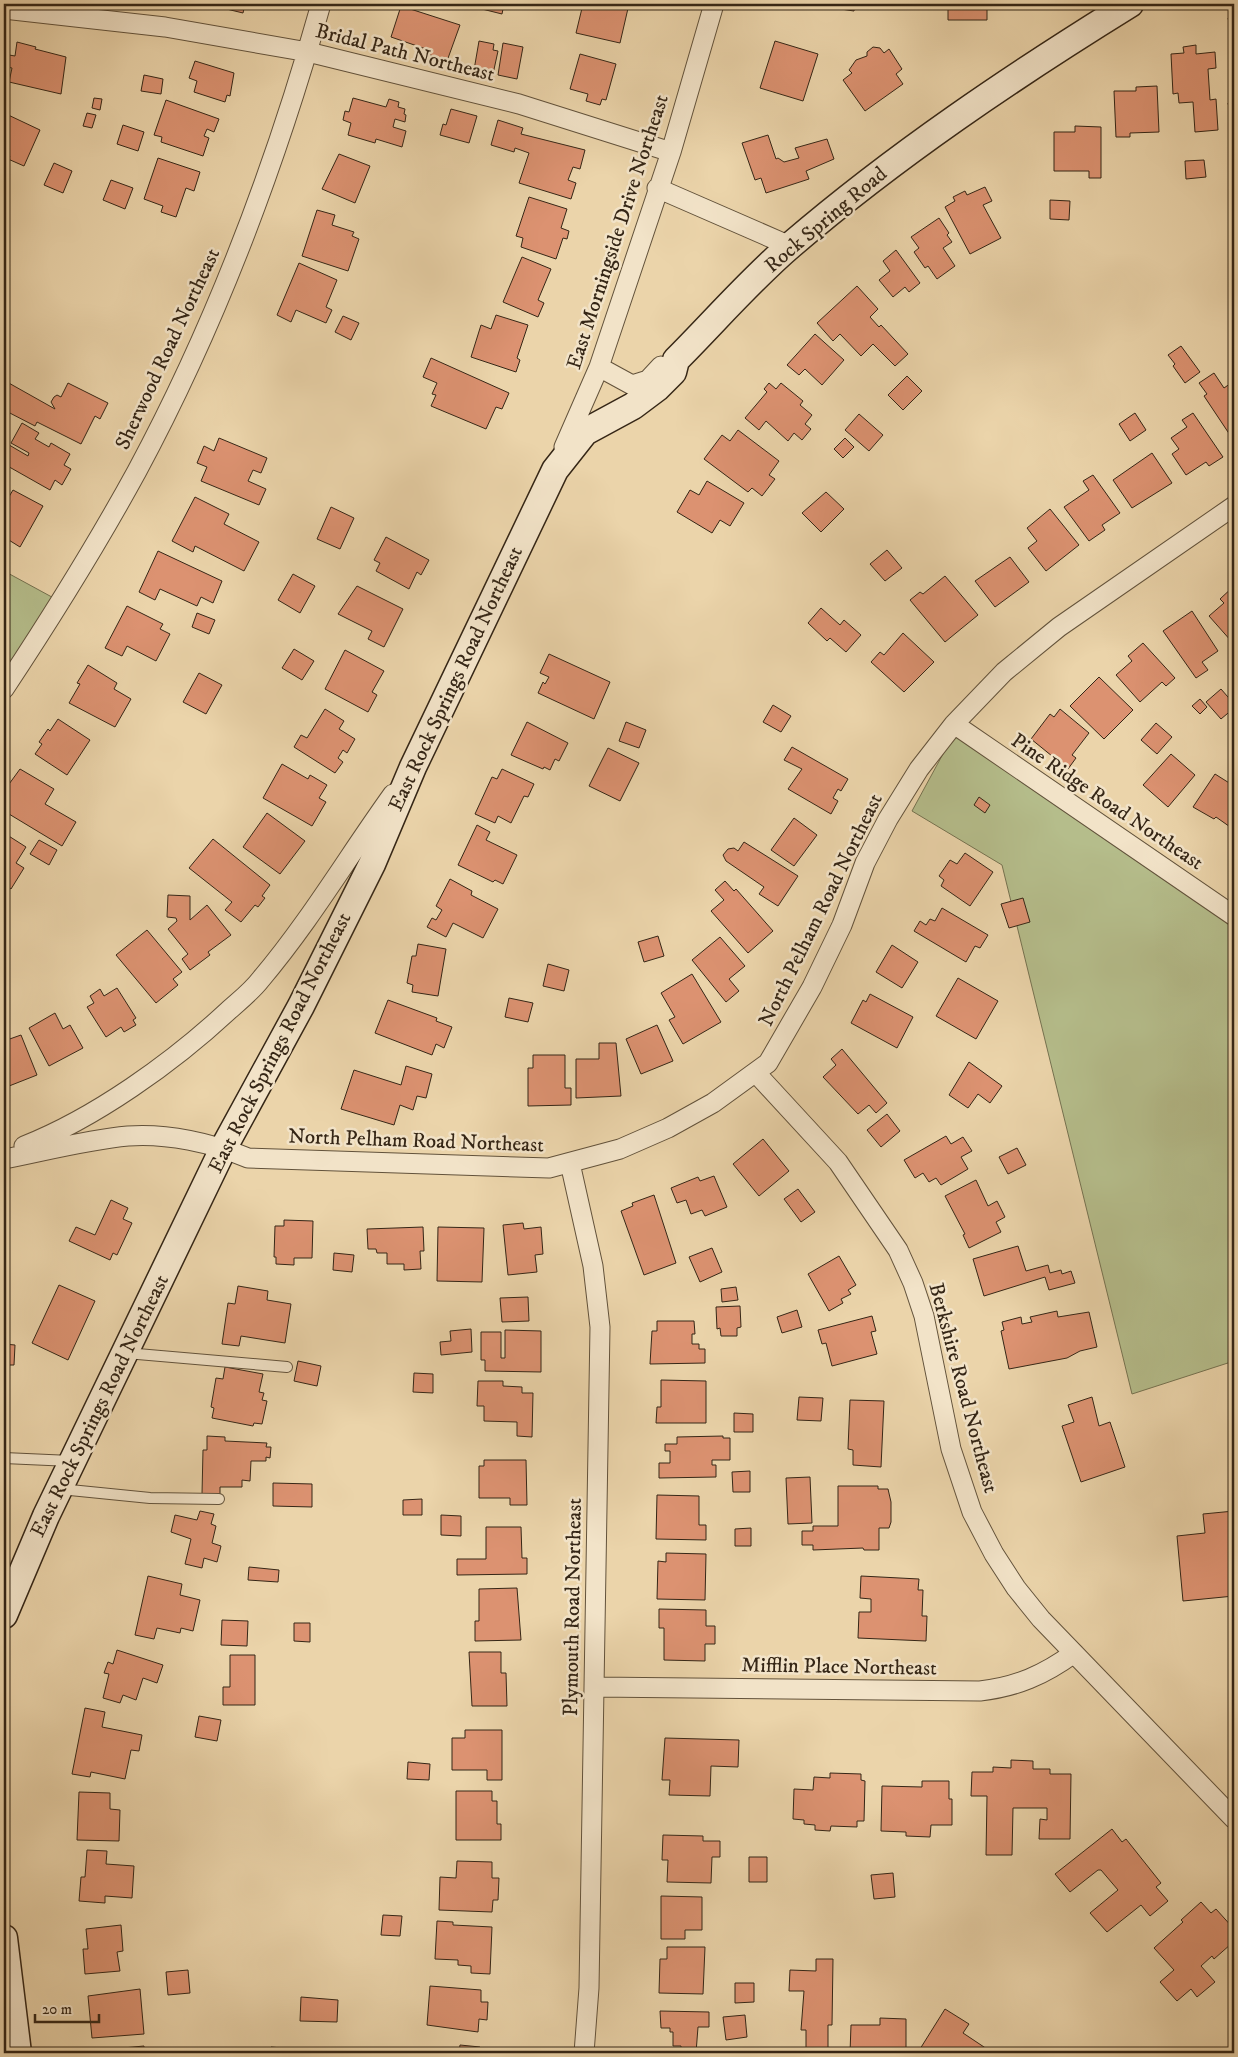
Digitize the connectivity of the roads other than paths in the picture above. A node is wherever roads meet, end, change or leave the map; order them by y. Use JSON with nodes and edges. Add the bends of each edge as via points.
{"nodes":[{"id":1,"x":321,"y":4,"type":"edge"},
{"id":2,"x":714,"y":4,"type":"edge"},
{"id":3,"x":1130,"y":4,"type":"edge"},
{"id":4,"x":4,"y":9,"type":"edge"},
{"id":5,"x":308,"y":52,"type":"junction"},
{"id":6,"x":671,"y":152,"type":"junction"},
{"id":7,"x":658,"y":188,"type":"junction"},
{"id":8,"x":790,"y":246,"type":"junction"},
{"id":9,"x":676,"y":360,"type":"junction"},
{"id":10,"x":599,"y":367,"type":"junction"},
{"id":11,"x":555,"y":470,"type":"junction"},
{"id":12,"x":1234,"y":506,"type":"edge"},
{"id":13,"x":4,"y":689,"type":"edge"},
{"id":14,"x":954,"y":724,"type":"junction"},
{"id":15,"x":413,"y":766,"type":"junction"},
{"id":16,"x":1234,"y":916,"type":"edge"},
{"id":17,"x":756,"y":1073,"type":"junction"},
{"id":18,"x":223,"y":1148,"type":"junction"},
{"id":19,"x":4,"y":1154,"type":"edge"},
{"id":20,"x":4,"y":1159,"type":"edge"},
{"id":21,"x":570,"y":1164,"type":"junction"},
{"id":22,"x":125,"y":1353,"type":"junction"},
{"id":23,"x":287,"y":1367,"type":"dead end"},
{"id":24,"x":4,"y":1458,"type":"edge"},
{"id":25,"x":72,"y":1461,"type":"junction"},
{"id":26,"x":59,"y":1489,"type":"junction"},
{"id":27,"x":218,"y":1499,"type":"dead end"},
{"id":28,"x":10,"y":1587,"type":"edge"},
{"id":29,"x":4,"y":1615,"type":"edge"},
{"id":30,"x":1074,"y":1653,"type":"junction"},
{"id":31,"x":595,"y":1687,"type":"junction"},
{"id":32,"x":1234,"y":1819,"type":"edge"},
{"id":33,"x":4,"y":1938,"type":"edge"},
{"id":34,"x":18,"y":2053,"type":"edge"},
{"id":35,"x":584,"y":2053,"type":"edge"}],
"edges":[{"from":1,"to":5,"type":"street","name":"Sherwood Road Northeast"},
{"from":2,"to":6,"type":"street","name":"East Morningside Drive Northeast"},
{"from":3,"to":8,"type":"street","name":"Rock Spring Road","via":[[897,159]]},
{"from":4,"to":5,"type":"street","name":"Bridal Path Northeast","via":[[165,27]]},
{"from":5,"to":6,"type":"street","name":"Bridal Path Northeast","via":[[519,104]]},
{"from":5,"to":13,"type":"street","name":"Sherwood Road Northeast","via":[[262,190],[204,332],[137,470],[61,602]]},
{"from":6,"to":7,"type":"street","name":"East Morningside Drive Northeast"},
{"from":7,"to":8,"type":"street"},
{"from":7,"to":10,"type":"street","name":"East Morningside Drive Northeast"},
{"from":8,"to":9,"type":"street","name":"Rock Spring Road"},
{"from":9,"to":10,"type":"street","via":[[661,366],[648,380],[632,386]]},
{"from":9,"to":11,"type":"street","name":"Rock Spring Road","via":[[673,372],[658,388],[633,406],[585,432]]},
{"from":10,"to":11,"type":"street","name":"East Morningside Drive Northeast"},
{"from":11,"to":15,"type":"street","name":"East Rock Springs Road Northeast"},
{"from":12,"to":14,"type":"street","name":"North Pelham Road Northeast","via":[[1059,627],[1004,672]]},
{"from":14,"to":16,"type":"street","name":"Pine Ridge Road Northeast"},
{"from":14,"to":17,"type":"street","name":"North Pelham Road Northeast","via":[[919,769],[888,819],[865,863],[842,925],[812,987],[768,1063]]},
{"from":15,"to":18,"type":"street","name":"East Rock Springs Road Northeast","via":[[372,864],[301,1006]]},
{"from":15,"to":19,"type":"street","via":[[313,910],[252,989],[204,1033],[87,1115]]},
{"from":17,"to":21,"type":"street","name":"North Pelham Road Northeast","via":[[713,1103],[668,1128]]},
{"from":17,"to":30,"type":"street","name":"Berkshire Road Northeast","via":[[838,1162],[898,1250],[924,1316],[951,1449],[972,1512],[1016,1588]]},
{"from":18,"to":20,"type":"street","name":"North Pelham Road Northeast","via":[[175,1138],[130,1136]]},
{"from":18,"to":21,"type":"street","name":"North Pelham Road Northeast","via":[[248,1158],[549,1168]]},
{"from":18,"to":22,"type":"street","name":"East Rock Springs Road Northeast"},
{"from":21,"to":31,"type":"street","name":"Plymouth Road Northeast","via":[[593,1266],[600,1327]]},
{"from":22,"to":23,"type":"lane"},
{"from":22,"to":25,"type":"street","name":"East Rock Springs Road Northeast"},
{"from":24,"to":25,"type":"lane"},
{"from":25,"to":26,"type":"street","name":"East Rock Springs Road Northeast"},
{"from":26,"to":27,"type":"lane","via":[[150,1498]]},
{"from":26,"to":28,"type":"street","name":"East Rock Springs Road Northeast"},
{"from":28,"to":29,"type":"street","name":"East Rock Springs Road Northeast"},
{"from":30,"to":31,"type":"street","name":"Mifflin Place Northeast","via":[[1030,1680],[980,1692]]},
{"from":30,"to":32,"type":"street","name":"Berkshire Road Northeast"},
{"from":31,"to":35,"type":"street","name":"Plymouth Road Northeast","via":[[589,1988]]},
{"from":33,"to":34,"type":"street"}]}
